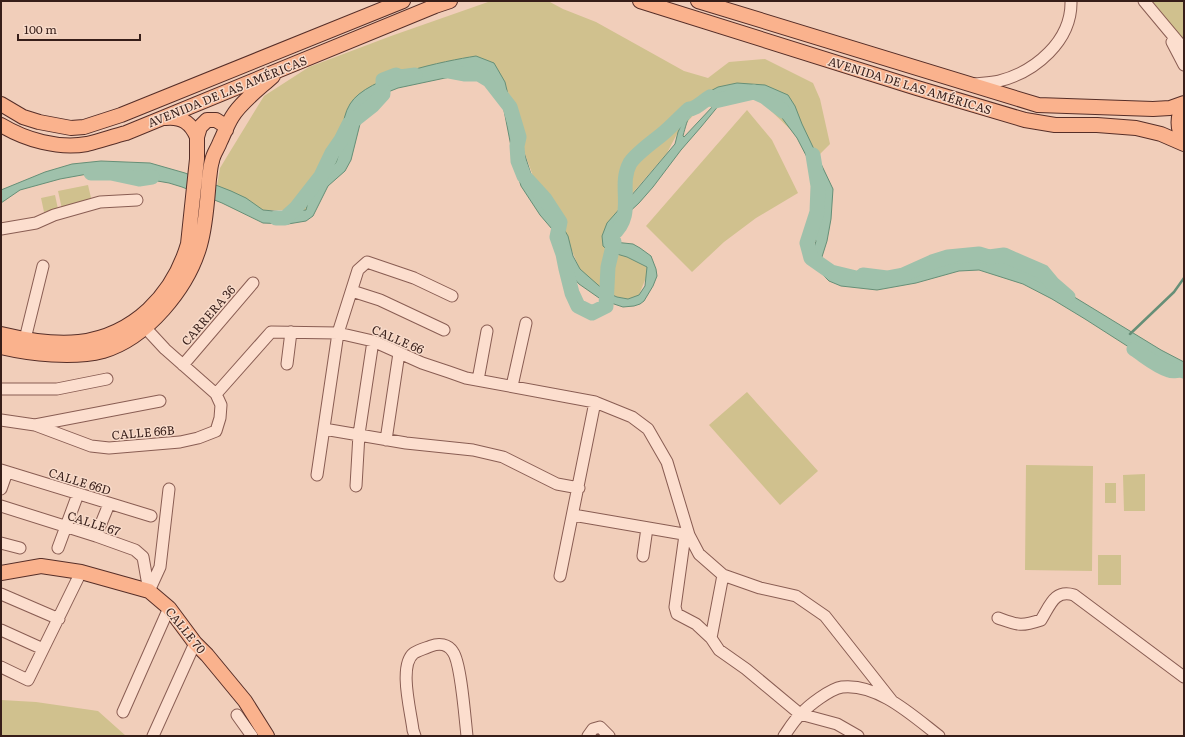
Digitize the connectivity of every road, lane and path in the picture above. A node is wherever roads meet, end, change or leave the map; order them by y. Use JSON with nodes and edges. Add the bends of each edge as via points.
{"nodes":[{"id":1,"x":403,"y":1,"type":"edge"},
{"id":2,"x":450,"y":1,"type":"edge"},
{"id":3,"x":640,"y":1,"type":"edge"},
{"id":4,"x":698,"y":1,"type":"edge"},
{"id":5,"x":1071,"y":1,"type":"edge"},
{"id":6,"x":1144,"y":1,"type":"edge"},
{"id":7,"x":355,"y":21,"type":"junction"},
{"id":8,"x":1161,"y":22,"type":"junction"},
{"id":9,"x":359,"y":36,"type":"junction"},
{"id":10,"x":1184,"y":49,"type":"edge"},
{"id":11,"x":1184,"y":65,"type":"edge"},
{"id":12,"x":282,"y":68,"type":"junction"},
{"id":13,"x":1000,"y":87,"type":"junction"},
{"id":14,"x":1,"y":104,"type":"edge"},
{"id":15,"x":1184,"y":104,"type":"edge"},
{"id":16,"x":162,"y":118,"type":"junction"},
{"id":17,"x":1,"y":125,"type":"edge"},
{"id":18,"x":226,"y":130,"type":"junction"},
{"id":19,"x":197,"y":137,"type":"junction"},
{"id":20,"x":1184,"y":142,"type":"edge"},
{"id":21,"x":137,"y":200,"type":"dead end"},
{"id":22,"x":197,"y":229,"type":"junction"},
{"id":23,"x":1,"y":230,"type":"edge"},
{"id":24,"x":43,"y":266,"type":"dead end"},
{"id":25,"x":253,"y":283,"type":"dead end"},
{"id":26,"x":352,"y":291,"type":"junction"},
{"id":27,"x":452,"y":296,"type":"dead end"},
{"id":28,"x":140,"y":323,"type":"junction"},
{"id":29,"x":526,"y":323,"type":"dead end"},
{"id":30,"x":444,"y":330,"type":"dead end"},
{"id":31,"x":487,"y":331,"type":"dead end"},
{"id":32,"x":291,"y":332,"type":"junction"},
{"id":33,"x":338,"y":333,"type":"junction"},
{"id":34,"x":1,"y":334,"type":"edge"},
{"id":35,"x":25,"y":339,"type":"junction"},
{"id":36,"x":373,"y":341,"type":"junction"},
{"id":37,"x":1,"y":346,"type":"edge"},
{"id":38,"x":399,"y":353,"type":"junction"},
{"id":39,"x":287,"y":364,"type":"dead end"},
{"id":40,"x":183,"y":365,"type":"junction"},
{"id":41,"x":107,"y":380,"type":"dead end"},
{"id":42,"x":478,"y":380,"type":"junction"},
{"id":43,"x":512,"y":386,"type":"junction"},
{"id":44,"x":1,"y":390,"type":"edge"},
{"id":45,"x":216,"y":394,"type":"junction"},
{"id":46,"x":160,"y":401,"type":"dead end"},
{"id":47,"x":595,"y":402,"type":"junction"},
{"id":48,"x":1,"y":420,"type":"edge"},
{"id":49,"x":35,"y":425,"type":"junction"},
{"id":50,"x":324,"y":429,"type":"junction"},
{"id":51,"x":359,"y":434,"type":"junction"},
{"id":52,"x":386,"y":440,"type":"junction"},
{"id":53,"x":4,"y":471,"type":"edge"},
{"id":54,"x":317,"y":475,"type":"dead end"},
{"id":55,"x":356,"y":486,"type":"dead end"},
{"id":56,"x":579,"y":488,"type":"junction"},
{"id":57,"x":1,"y":489,"type":"edge"},
{"id":58,"x":169,"y":489,"type":"dead end"},
{"id":59,"x":78,"y":494,"type":"junction"},
{"id":60,"x":109,"y":504,"type":"junction"},
{"id":61,"x":1,"y":506,"type":"edge"},
{"id":62,"x":573,"y":515,"type":"junction"},
{"id":63,"x":151,"y":516,"type":"dead end"},
{"id":64,"x":66,"y":527,"type":"junction"},
{"id":65,"x":647,"y":528,"type":"junction"},
{"id":66,"x":687,"y":535,"type":"junction"},
{"id":67,"x":96,"y":536,"type":"junction"},
{"id":68,"x":1,"y":543,"type":"edge"},
{"id":69,"x":20,"y":548,"type":"dead end"},
{"id":70,"x":58,"y":548,"type":"dead end"},
{"id":71,"x":643,"y":556,"type":"dead end"},
{"id":72,"x":81,"y":572,"type":"junction"},
{"id":73,"x":1,"y":573,"type":"edge"},
{"id":74,"x":723,"y":575,"type":"junction"},
{"id":75,"x":560,"y":576,"type":"dead end"},
{"id":76,"x":149,"y":591,"type":"junction"},
{"id":77,"x":1,"y":594,"type":"edge"},
{"id":78,"x":169,"y":608,"type":"junction"},
{"id":79,"x":59,"y":618,"type":"junction"},
{"id":80,"x":998,"y":618,"type":"dead end"},
{"id":81,"x":1,"y":630,"type":"edge"},
{"id":82,"x":711,"y":638,"type":"junction"},
{"id":83,"x":195,"y":643,"type":"junction"},
{"id":84,"x":43,"y":649,"type":"junction"},
{"id":85,"x":1,"y":667,"type":"edge"},
{"id":86,"x":869,"y":672,"type":"junction"},
{"id":87,"x":1184,"y":678,"type":"edge"},
{"id":88,"x":856,"y":687,"type":"junction"},
{"id":89,"x":892,"y":701,"type":"junction"},
{"id":90,"x":123,"y":712,"type":"dead end"},
{"id":91,"x":800,"y":714,"type":"junction"},
{"id":92,"x":237,"y":715,"type":"dead end"},
{"id":93,"x":153,"y":736,"type":"edge"},
{"id":94,"x":252,"y":736,"type":"edge"},
{"id":95,"x":267,"y":736,"type":"edge"},
{"id":96,"x":415,"y":736,"type":"edge"},
{"id":97,"x":467,"y":736,"type":"edge"},
{"id":98,"x":588,"y":736,"type":"edge"},
{"id":99,"x":609,"y":736,"type":"edge"},
{"id":100,"x":784,"y":736,"type":"edge"},
{"id":101,"x":858,"y":736,"type":"edge"},
{"id":102,"x":939,"y":736,"type":"edge"}],
"edges":[{"from":1,"to":7,"type":"main road","name":"AVENIDA DE LAS AMÉRICAS"},
{"from":2,"to":9,"type":"main road","name":"AVENIDA DE LAS AMÉRICAS"},
{"from":3,"to":20,"type":"main road","name":"AVENIDA DE LAS AMÉRICAS","via":[[1025,120],[1055,125],[1136,128]]},
{"from":4,"to":13,"type":"main road","name":"AVENIDA DE LAS AMÉRICAS","via":[[973,84]]},
{"from":5,"to":13,"type":"street","via":[[1068,21],[1052,50]]},
{"from":6,"to":8,"type":"street"},
{"from":7,"to":9,"type":"main road","via":[[359,25]]},
{"from":7,"to":14,"type":"main road","name":"AVENIDA DE LAS AMÉRICAS","via":[[121,116],[84,127],[71,128],[39,122],[23,117]]},
{"from":8,"to":10,"type":"street"},
{"from":8,"to":11,"type":"street"},
{"from":9,"to":12,"type":"main road","name":"AVENIDA DE LAS AMÉRICAS"},
{"from":12,"to":16,"type":"main road","name":"AVENIDA DE LAS AMÉRICAS"},
{"from":12,"to":18,"type":"main road","via":[[241,106],[232,116]]},
{"from":13,"to":15,"type":"main road","name":"AVENIDA DE LAS AMÉRICAS","via":[[1038,105],[1153,109]]},
{"from":15,"to":20,"type":"main road","via":[[1178,120]]},
{"from":16,"to":17,"type":"main road","name":"AVENIDA DE LAS AMÉRICAS","via":[[87,144],[70,145],[32,140]]},
{"from":16,"to":19,"type":"main road","via":[[184,120],[193,128]]},
{"from":18,"to":19,"type":"main road","via":[[220,122],[207,120],[200,127]]},
{"from":18,"to":22,"type":"main road","via":[[212,160]]},
{"from":19,"to":22,"type":"main road"},
{"from":21,"to":23,"type":"street","via":[[100,202],[36,223]]},
{"from":22,"to":28,"type":"main road","via":[[171,283]]},
{"from":24,"to":35,"type":"street"},
{"from":25,"to":40,"type":"street","name":"CARRERA 36"},
{"from":26,"to":27,"type":"street","via":[[358,270],[367,262],[414,278]]},
{"from":26,"to":30,"type":"street","via":[[380,300]]},
{"from":26,"to":33,"type":"street"},
{"from":28,"to":35,"type":"main road","via":[[99,338],[78,342]]},
{"from":28,"to":37,"type":"main road","via":[[130,338],[102,351],[56,355],[22,352]]},
{"from":28,"to":40,"type":"street"},
{"from":29,"to":43,"type":"street"},
{"from":31,"to":42,"type":"street"},
{"from":32,"to":33,"type":"street","name":"CALLE 66"},
{"from":32,"to":39,"type":"street"},
{"from":32,"to":45,"type":"street","name":"CALLE 66","via":[[271,332]]},
{"from":33,"to":36,"type":"street","name":"CALLE 66"},
{"from":33,"to":50,"type":"street"},
{"from":34,"to":35,"type":"main road"},
{"from":36,"to":38,"type":"street","name":"CALLE 66"},
{"from":36,"to":51,"type":"street"},
{"from":38,"to":42,"type":"street","name":"CALLE 66","via":[[422,363]]},
{"from":38,"to":52,"type":"street"},
{"from":40,"to":45,"type":"street"},
{"from":41,"to":44,"type":"street","via":[[57,389]]},
{"from":42,"to":43,"type":"street","name":"CALLE 66"},
{"from":43,"to":47,"type":"street","name":"CALLE 66"},
{"from":45,"to":49,"type":"street","name":"CALLE 66B","via":[[221,406],[216,431],[180,442],[108,448],[91,446]]},
{"from":46,"to":49,"type":"street"},
{"from":47,"to":56,"type":"street"},
{"from":47,"to":66,"type":"street","name":"CALLE 66","via":[[632,417],[648,429],[667,462]]},
{"from":48,"to":49,"type":"street"},
{"from":50,"to":51,"type":"street"},
{"from":50,"to":54,"type":"street"},
{"from":51,"to":52,"type":"street"},
{"from":51,"to":55,"type":"street"},
{"from":52,"to":56,"type":"street","via":[[491,454],[503,457],[557,484]]},
{"from":53,"to":57,"type":"street"},
{"from":53,"to":59,"type":"street","name":"CALLE 66D"},
{"from":56,"to":62,"type":"street"},
{"from":58,"to":76,"type":"street","via":[[160,567]]},
{"from":59,"to":60,"type":"street","name":"CALLE 66D"},
{"from":59,"to":64,"type":"street"},
{"from":60,"to":63,"type":"street","name":"CALLE 66D"},
{"from":60,"to":67,"type":"street"},
{"from":61,"to":64,"type":"street","name":"CALLE 67"},
{"from":62,"to":65,"type":"street"},
{"from":62,"to":75,"type":"street"},
{"from":64,"to":67,"type":"street","name":"CALLE 67"},
{"from":64,"to":70,"type":"street"},
{"from":65,"to":66,"type":"street"},
{"from":65,"to":71,"type":"street"},
{"from":66,"to":74,"type":"street","via":[[699,554]]},
{"from":66,"to":82,"type":"street","via":[[675,607],[677,614],[696,624]]},
{"from":67,"to":76,"type":"street","name":"CALLE 67","via":[[135,550],[143,557]]},
{"from":68,"to":69,"type":"street"},
{"from":72,"to":73,"type":"main road","name":"CALLE 70","via":[[41,566]]},
{"from":72,"to":76,"type":"main road","name":"CALLE 70"},
{"from":72,"to":79,"type":"street"},
{"from":74,"to":82,"type":"street"},
{"from":74,"to":86,"type":"street","via":[[760,588],[796,596],[825,616]]},
{"from":76,"to":78,"type":"main road","name":"CALLE 70"},
{"from":77,"to":79,"type":"street"},
{"from":78,"to":83,"type":"main road","name":"CALLE 70"},
{"from":78,"to":90,"type":"street"},
{"from":79,"to":84,"type":"street"},
{"from":80,"to":87,"type":"street","via":[[1026,625],[1041,620],[1055,598],[1064,594],[1074,595]]},
{"from":81,"to":84,"type":"street"},
{"from":82,"to":91,"type":"street","via":[[719,650]]},
{"from":83,"to":93,"type":"street"},
{"from":83,"to":95,"type":"main road","name":"CALLE 70","via":[[245,701]]},
{"from":84,"to":85,"type":"street","via":[[28,680]]},
{"from":86,"to":88,"type":"street"},
{"from":86,"to":89,"type":"street"},
{"from":88,"to":89,"type":"street"},
{"from":88,"to":91,"type":"street","via":[[841,688],[828,693]]},
{"from":89,"to":102,"type":"street"},
{"from":91,"to":100,"type":"street"},
{"from":91,"to":101,"type":"street","via":[[837,724]]},
{"from":92,"to":94,"type":"street"},
{"from":96,"to":97,"type":"street","via":[[405,676],[406,664],[414,653],[437,644],[447,646],[458,663]]},
{"from":98,"to":99,"type":"street","via":[[593,729],[600,727]]}]}
